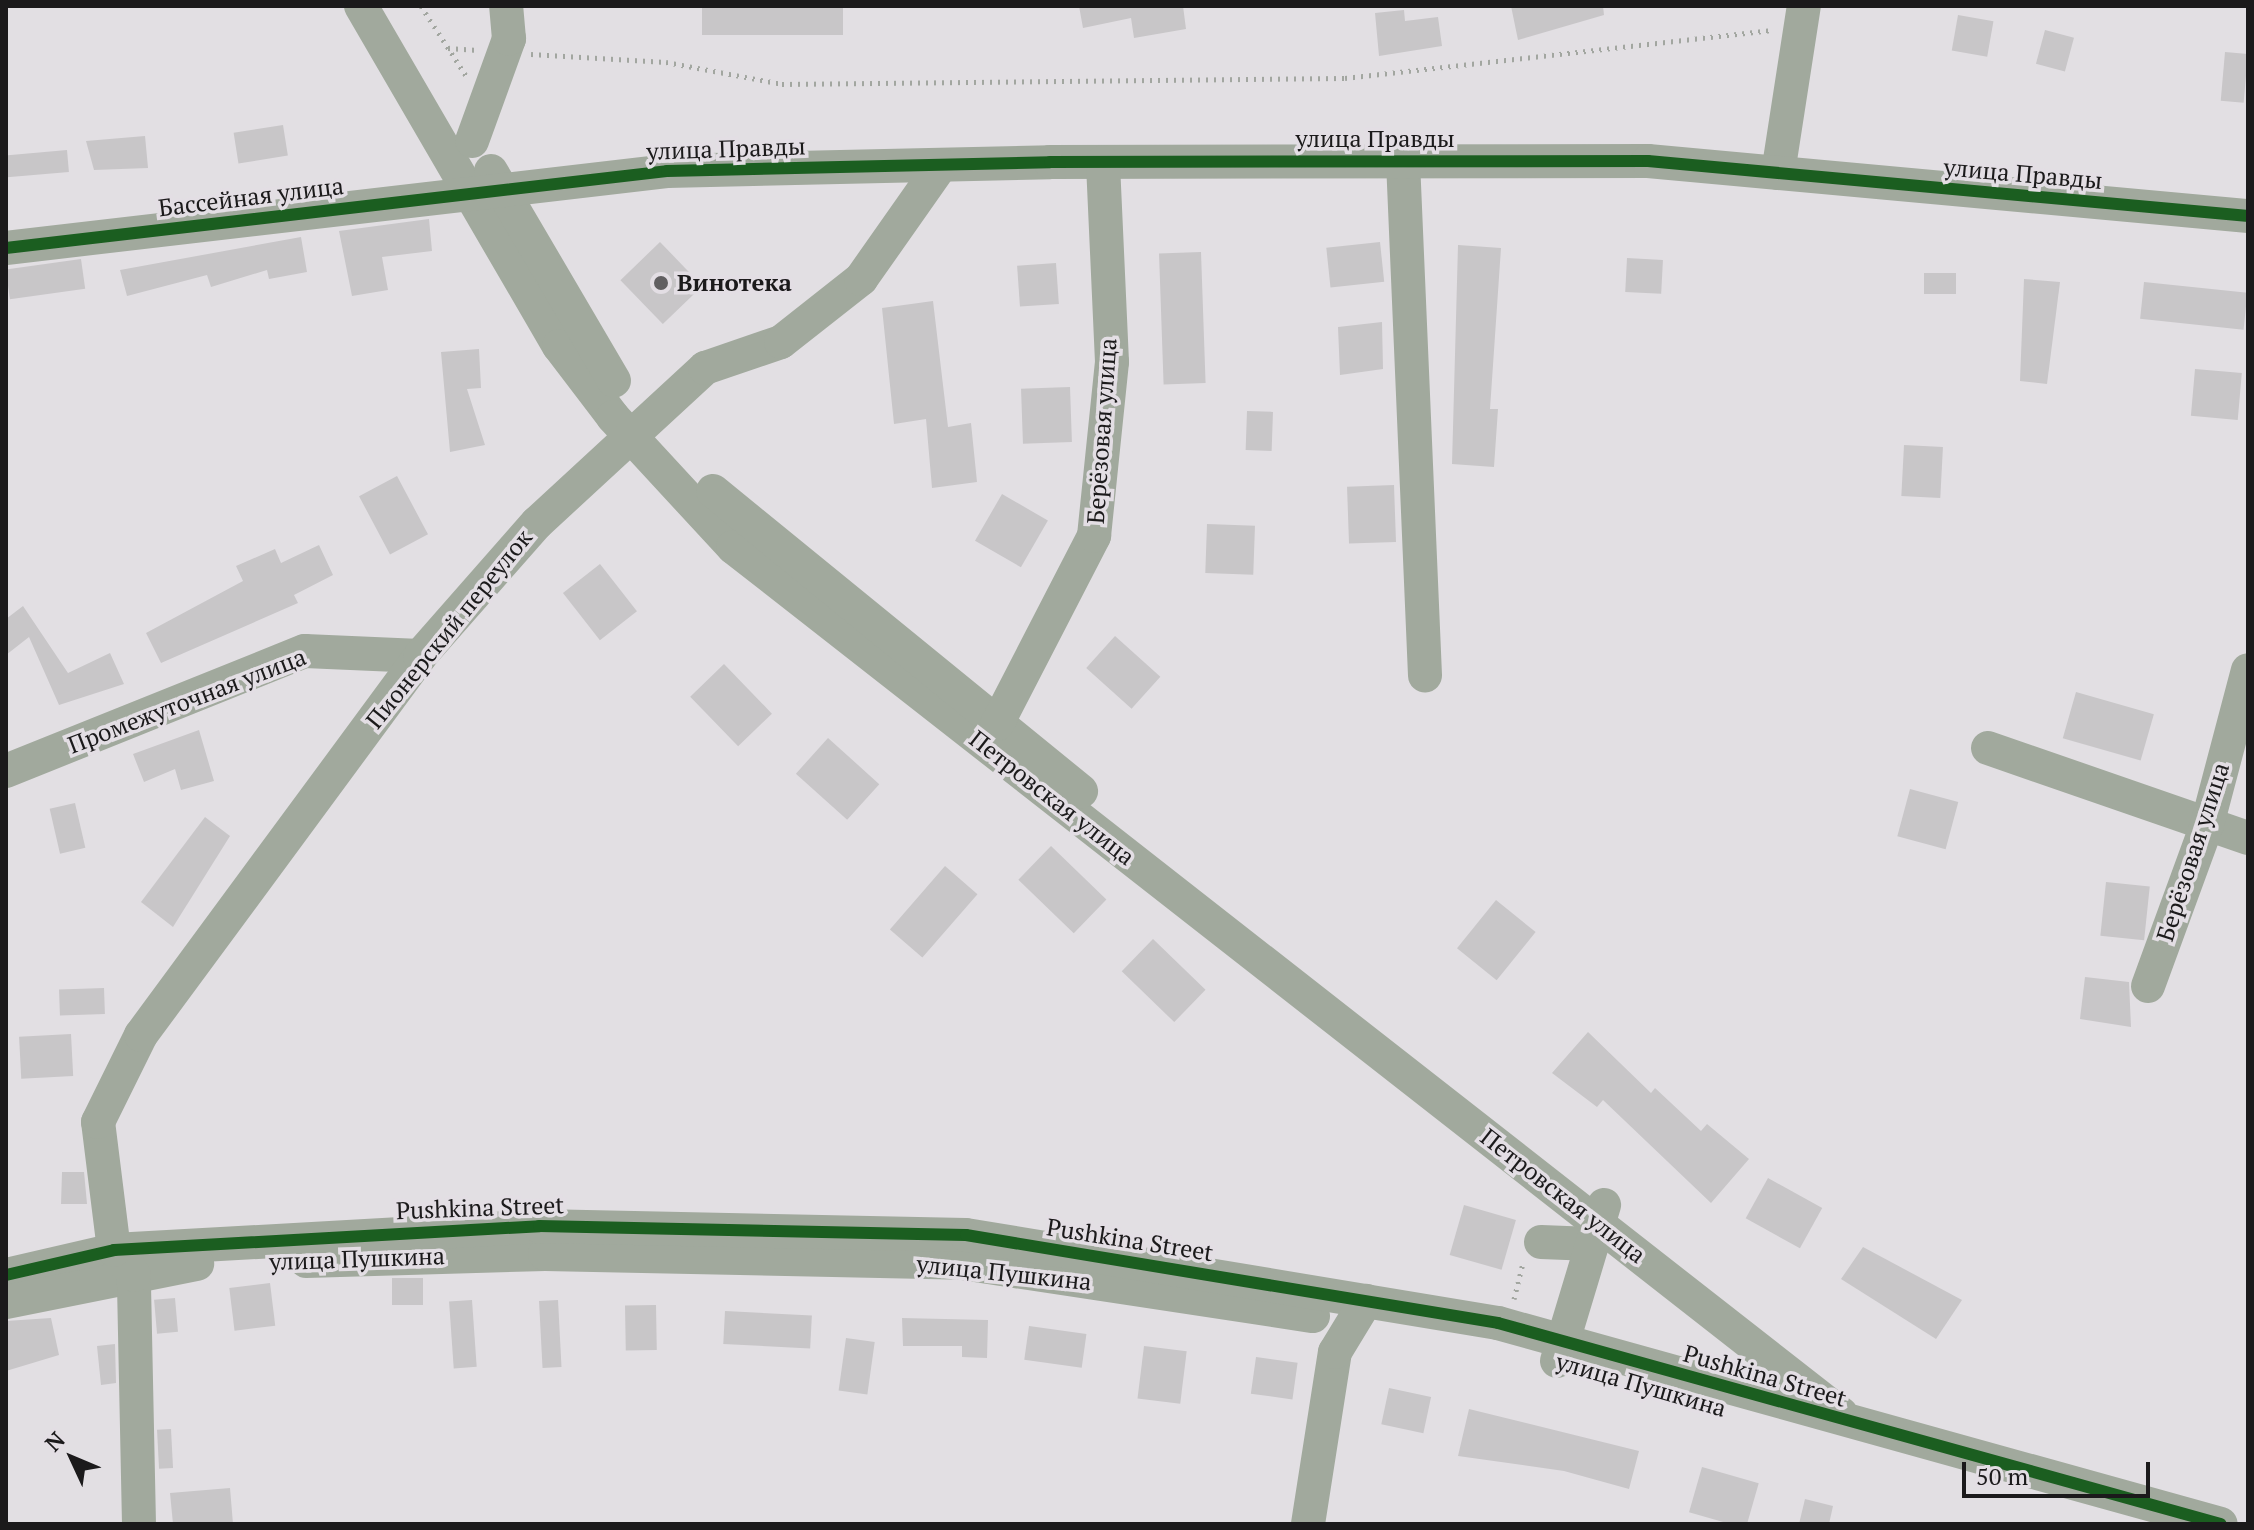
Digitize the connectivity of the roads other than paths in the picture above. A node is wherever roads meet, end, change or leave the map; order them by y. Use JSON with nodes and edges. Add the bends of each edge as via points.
{"nodes":[{"id":1,"x":361,"y":6,"type":"edge"},
{"id":2,"x":388,"y":6,"type":"edge"},
{"id":3,"x":506,"y":6,"type":"edge"},
{"id":4,"x":1803,"y":16,"type":"edge"},
{"id":5,"x":472,"y":141,"type":"junction"},
{"id":6,"x":1403,"y":161,"type":"junction"},
{"id":7,"x":1103,"y":162,"type":"junction"},
{"id":8,"x":941,"y":165,"type":"junction"},
{"id":9,"x":1778,"y":173,"type":"junction"},
{"id":10,"x":488,"y":190,"type":"junction"},
{"id":11,"x":2248,"y":216,"type":"edge"},
{"id":12,"x":6,"y":248,"type":"edge"},
{"id":13,"x":637,"y":429,"type":"junction"},
{"id":14,"x":420,"y":656,"type":"junction"},
{"id":15,"x":2248,"y":670,"type":"edge"},
{"id":16,"x":1425,"y":676,"type":"dead end"},
{"id":17,"x":997,"y":724,"type":"junction"},
{"id":18,"x":1988,"y":748,"type":"dead end"},
{"id":19,"x":6,"y":771,"type":"edge"},
{"id":20,"x":2207,"y":825,"type":"junction"},
{"id":21,"x":2248,"y":838,"type":"edge"},
{"id":22,"x":2148,"y":986,"type":"dead end"},
{"id":23,"x":1598,"y":1224,"type":"junction"},
{"id":24,"x":1541,"y":1242,"type":"dead end"},
{"id":25,"x":124,"y":1262,"type":"junction"},
{"id":26,"x":6,"y":1275,"type":"edge"},
{"id":27,"x":6,"y":1302,"type":"edge"},
{"id":28,"x":1360,"y":1312,"type":"junction"},
{"id":29,"x":1560,"y":1352,"type":"junction"},
{"id":30,"x":1851,"y":1423,"type":"junction"},
{"id":31,"x":1894,"y":1446,"type":"junction"},
{"id":32,"x":139,"y":1524,"type":"edge"},
{"id":33,"x":1308,"y":1524,"type":"edge"},
{"id":34,"x":2145,"y":1524,"type":"edge"},
{"id":35,"x":2221,"y":1524,"type":"edge"}],
"edges":[{"from":1,"to":10,"type":"street"},
{"from":2,"to":5,"type":"street"},
{"from":3,"to":5,"type":"street","via":[[505,52]]},
{"from":4,"to":9,"type":"street"},
{"from":5,"to":10,"type":"street"},
{"from":6,"to":7,"type":"street","name":"улица Правды"},
{"from":6,"to":9,"type":"street","name":"улица Правды","via":[[1648,161]]},
{"from":6,"to":16,"type":"street"},
{"from":7,"to":8,"type":"street","name":"улица Правды"},
{"from":7,"to":17,"type":"street","name":"Берёзовая улица","via":[[1112,362],[1094,536]]},
{"from":8,"to":10,"type":"street","name":"улица Правды","via":[[667,171]]},
{"from":8,"to":13,"type":"street","name":"Пионерский переулок","via":[[861,279],[781,342],[705,368]]},
{"from":9,"to":11,"type":"street","name":"улица Правды"},
{"from":10,"to":12,"type":"street","name":"Бассейная улица"},
{"from":10,"to":13,"type":"street"},
{"from":13,"to":14,"type":"street","name":"Пионерский переулок","via":[[537,523]]},
{"from":13,"to":17,"type":"street","via":[[748,527]]},
{"from":13,"to":23,"type":"street","name":"Петровская улица","via":[[733,547]]},
{"from":14,"to":19,"type":"street","name":"Промежуточная улица","via":[[305,651]]},
{"from":14,"to":25,"type":"street","name":"Пионерский переулок","via":[[141,1035],[98,1122]]},
{"from":15,"to":20,"type":"street","name":"Берёзовая улица"},
{"from":17,"to":23,"type":"street"},
{"from":18,"to":20,"type":"street"},
{"from":20,"to":21,"type":"street"},
{"from":20,"to":22,"type":"street","name":"Берёзовая улица"},
{"from":23,"to":24,"type":"street"},
{"from":23,"to":29,"type":"street"},
{"from":23,"to":30,"type":"street","name":"Петровская улица"},
{"from":23,"to":31,"type":"street"},
{"from":25,"to":26,"type":"street","name":"Pushkina Street"},
{"from":25,"to":27,"type":"street"},
{"from":25,"to":28,"type":"street","name":"Pushkina Street","via":[[539,1226],[966,1235]]},
{"from":25,"to":32,"type":"street","name":"Пионерский переулок"},
{"from":28,"to":29,"type":"street","name":"улица Пушкина"},
{"from":28,"to":33,"type":"street","via":[[1335,1352]]},
{"from":29,"to":30,"type":"street","name":"Pushkina Street"},
{"from":29,"to":31,"type":"street","name":"улица Пушкина"},
{"from":30,"to":31,"type":"street","name":"Pushkina Street"},
{"from":31,"to":34,"type":"street"},
{"from":31,"to":35,"type":"street","name":"Pushkina Street"}]}
